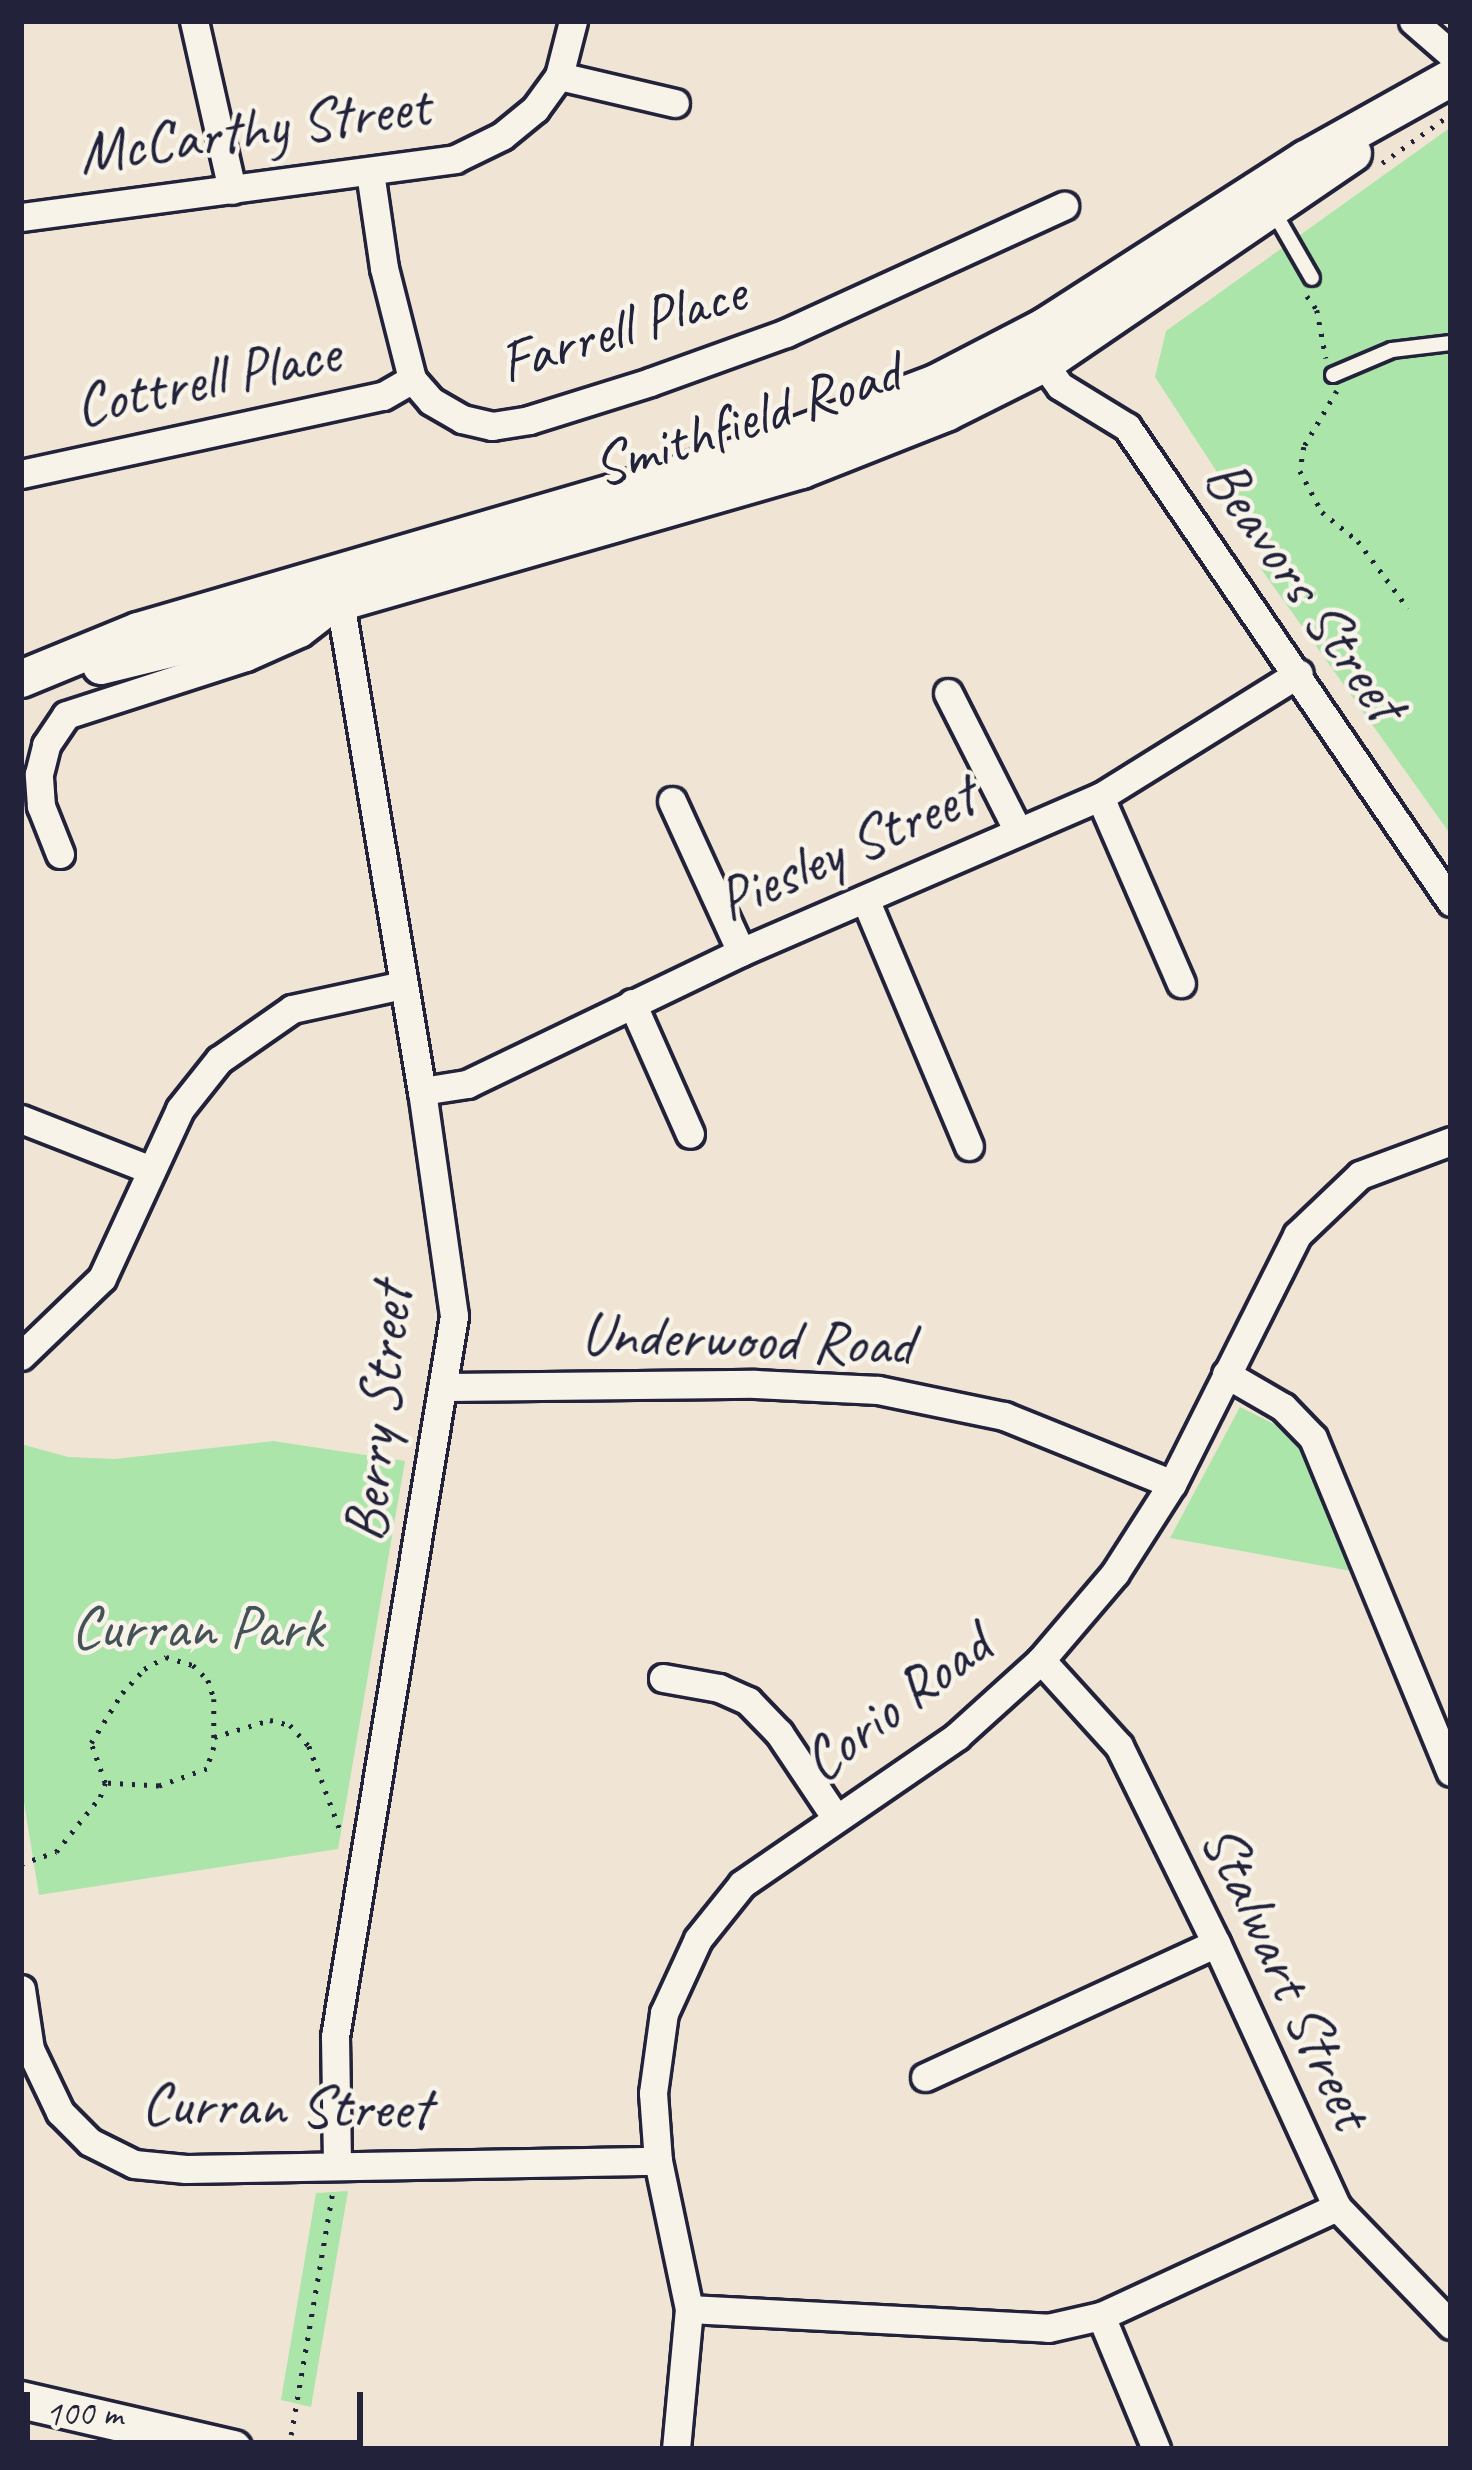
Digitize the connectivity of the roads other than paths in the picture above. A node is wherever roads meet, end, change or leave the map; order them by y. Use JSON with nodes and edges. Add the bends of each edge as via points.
{"nodes":[{"id":1,"x":194,"y":21,"type":"edge"},
{"id":2,"x":573,"y":21,"type":"edge"},
{"id":3,"x":1413,"y":21,"type":"edge"},
{"id":4,"x":1451,"y":54,"type":"edge"},
{"id":5,"x":559,"y":76,"type":"junction"},
{"id":6,"x":1437,"y":87,"type":"edge"},
{"id":7,"x":675,"y":103,"type":"dead end"},
{"id":8,"x":370,"y":172,"type":"junction"},
{"id":9,"x":232,"y":190,"type":"junction"},
{"id":10,"x":1064,"y":206,"type":"dead end"},
{"id":11,"x":1274,"y":212,"type":"junction"},
{"id":12,"x":21,"y":217,"type":"edge"},
{"id":13,"x":1204,"y":223,"type":"junction"},
{"id":14,"x":1307,"y":282,"type":"road end"},
{"id":15,"x":1451,"y":343,"type":"edge"},
{"id":16,"x":1044,"y":364,"type":"junction"},
{"id":17,"x":1333,"y":375,"type":"road end"},
{"id":18,"x":412,"y":379,"type":"junction"},
{"id":19,"x":755,"y":451,"type":"junction"},
{"id":20,"x":21,"y":474,"type":"edge"},
{"id":21,"x":531,"y":514,"type":"junction"},
{"id":22,"x":340,"y":602,"type":"junction"},
{"id":23,"x":121,"y":638,"type":"junction"},
{"id":24,"x":1299,"y":673,"type":"junction"},
{"id":25,"x":24,"y":678,"type":"edge"},
{"id":26,"x":72,"y":691,"type":"junction"},
{"id":27,"x":947,"y":693,"type":"dead end"},
{"id":28,"x":1100,"y":796,"type":"junction"},
{"id":29,"x":672,"y":801,"type":"dead end"},
{"id":30,"x":1018,"y":831,"type":"junction"},
{"id":31,"x":60,"y":854,"type":"dead end"},
{"id":32,"x":865,"y":899,"type":"junction"},
{"id":33,"x":1451,"y":902,"type":"edge"},
{"id":34,"x":741,"y":952,"type":"junction"},
{"id":35,"x":1181,"y":983,"type":"dead end"},
{"id":36,"x":403,"y":985,"type":"junction"},
{"id":37,"x":632,"y":1003,"type":"junction"},
{"id":38,"x":422,"y":1091,"type":"junction"},
{"id":39,"x":21,"y":1119,"type":"edge"},
{"id":40,"x":691,"y":1134,"type":"dead end"},
{"id":41,"x":1451,"y":1141,"type":"edge"},
{"id":42,"x":969,"y":1146,"type":"dead end"},
{"id":43,"x":151,"y":1170,"type":"junction"},
{"id":44,"x":21,"y":1356,"type":"edge"},
{"id":45,"x":1226,"y":1374,"type":"junction"},
{"id":46,"x":446,"y":1387,"type":"junction"},
{"id":47,"x":1172,"y":1484,"type":"junction"},
{"id":48,"x":1041,"y":1660,"type":"junction"},
{"id":49,"x":663,"y":1678,"type":"dead end"},
{"id":50,"x":1451,"y":1772,"type":"edge"},
{"id":51,"x":836,"y":1818,"type":"junction"},
{"id":52,"x":1216,"y":1942,"type":"junction"},
{"id":53,"x":21,"y":1989,"type":"edge"},
{"id":54,"x":25,"y":2049,"type":"edge"},
{"id":55,"x":926,"y":2077,"type":"dead end"},
{"id":56,"x":658,"y":2161,"type":"junction"},
{"id":57,"x":337,"y":2165,"type":"junction"},
{"id":58,"x":1336,"y":2207,"type":"junction"},
{"id":59,"x":688,"y":2309,"type":"junction"},
{"id":60,"x":1101,"y":2316,"type":"junction"},
{"id":61,"x":1451,"y":2325,"type":"edge"},
{"id":62,"x":21,"y":2400,"type":"edge"},
{"id":63,"x":233,"y":2449,"type":"edge"},
{"id":64,"x":676,"y":2449,"type":"edge"},
{"id":65,"x":1156,"y":2449,"type":"edge"}],
"edges":[{"from":1,"to":9,"type":"street"},
{"from":2,"to":5,"type":"street","name":"McCarthy Street"},
{"from":3,"to":4,"type":"street"},
{"from":5,"to":7,"type":"street"},
{"from":5,"to":8,"type":"street","name":"McCarthy Street","via":[[502,136],[455,159]]},
{"from":6,"to":11,"type":"main road","name":"Smithfield Road"},
{"from":6,"to":13,"type":"main road","name":"Smithfield Road"},
{"from":8,"to":9,"type":"street","name":"McCarthy Street"},
{"from":8,"to":18,"type":"street","name":"Farrell Place","via":[[383,268]]},
{"from":9,"to":12,"type":"street","name":"McCarthy Street"},
{"from":10,"to":18,"type":"street","name":"Farrell Place","via":[[786,333],[529,420],[492,426],[462,419]]},
{"from":11,"to":14,"type":"lane"},
{"from":11,"to":16,"type":"main road","name":"Smithfield Road"},
{"from":13,"to":16,"type":"main road","via":[[1153,275],[1048,347]]},
{"from":13,"to":19,"type":"main road","name":"Smithfield Road","via":[[1004,350]]},
{"from":15,"to":17,"type":"lane","via":[[1392,350]]},
{"from":16,"to":19,"type":"main road","via":[[1018,359],[833,442]]},
{"from":16,"to":22,"type":"main road","name":"Smithfield Road","via":[[802,470]]},
{"from":16,"to":24,"type":"street","name":"Beavors Street","via":[[1060,386],[1126,427]]},
{"from":18,"to":20,"type":"street","name":"Cottrell Place","via":[[383,396]]},
{"from":19,"to":21,"type":"main road","name":"Smithfield Road"},
{"from":21,"to":22,"type":"main road","via":[[483,541],[357,583]]},
{"from":21,"to":23,"type":"main road","name":"Smithfield Road"},
{"from":22,"to":23,"type":"main road","via":[[315,595],[186,631]]},
{"from":22,"to":26,"type":"main road","name":"Smithfield Road"},
{"from":22,"to":36,"type":"street","name":"Berry Street"},
{"from":23,"to":25,"type":"main road","name":"Smithfield Road"},
{"from":24,"to":28,"type":"street","name":"Piesley Street"},
{"from":24,"to":33,"type":"street","name":"Beavors Street"},
{"from":25,"to":26,"type":"main road","name":"Smithfield Road"},
{"from":26,"to":31,"type":"street","via":[[39,774],[41,806]]},
{"from":27,"to":30,"type":"street"},
{"from":28,"to":30,"type":"street","name":"Piesley Street"},
{"from":28,"to":35,"type":"street"},
{"from":29,"to":34,"type":"street"},
{"from":30,"to":32,"type":"street","name":"Piesley Street"},
{"from":32,"to":34,"type":"street","name":"Piesley Street"},
{"from":32,"to":42,"type":"street"},
{"from":34,"to":37,"type":"street","name":"Piesley Street"},
{"from":36,"to":38,"type":"street","name":"Berry Street"},
{"from":36,"to":43,"type":"street","via":[[292,1009],[238,1042],[180,1109]]},
{"from":37,"to":38,"type":"street","name":"Piesley Street","via":[[467,1084]]},
{"from":37,"to":40,"type":"street"},
{"from":38,"to":46,"type":"street","name":"Berry Street","via":[[453,1288]]},
{"from":39,"to":43,"type":"street"},
{"from":41,"to":45,"type":"street","name":"Corio Road","via":[[1360,1175],[1316,1212],[1282,1257]]},
{"from":43,"to":44,"type":"street","via":[[102,1277]]},
{"from":45,"to":47,"type":"street","name":"Corio Road"},
{"from":45,"to":50,"type":"street","via":[[1283,1407],[1313,1438]]},
{"from":46,"to":47,"type":"street","name":"Underwood Road","via":[[878,1390],[1004,1416]]},
{"from":46,"to":57,"type":"street","name":"Berry Street","via":[[335,2036]]},
{"from":47,"to":48,"type":"street","name":"Corio Road","via":[[1115,1573]]},
{"from":48,"to":51,"type":"street","name":"Corio Road","via":[[958,1736]]},
{"from":48,"to":52,"type":"street","name":"Stalwart Street","via":[[1119,1746]]},
{"from":49,"to":51,"type":"street","via":[[748,1701],[779,1732]]},
{"from":51,"to":56,"type":"street","name":"Corio Road","via":[[742,1884],[682,1968],[656,2045]]},
{"from":52,"to":55,"type":"street"},
{"from":52,"to":58,"type":"street","name":"Stalwart Street"},
{"from":53,"to":54,"type":"street","name":"Curran Street"},
{"from":54,"to":57,"type":"street","name":"Curran Street","via":[[60,2112],[109,2155],[186,2169]]},
{"from":56,"to":57,"type":"street","name":"Curran Street"},
{"from":56,"to":59,"type":"street","name":"Corio Road"},
{"from":58,"to":60,"type":"street"},
{"from":58,"to":61,"type":"street","name":"Stalwart Street"},
{"from":59,"to":60,"type":"street","via":[[990,2329]]},
{"from":59,"to":64,"type":"street","name":"Corio Road"},
{"from":60,"to":65,"type":"street"},
{"from":62,"to":63,"type":"main road"}]}
